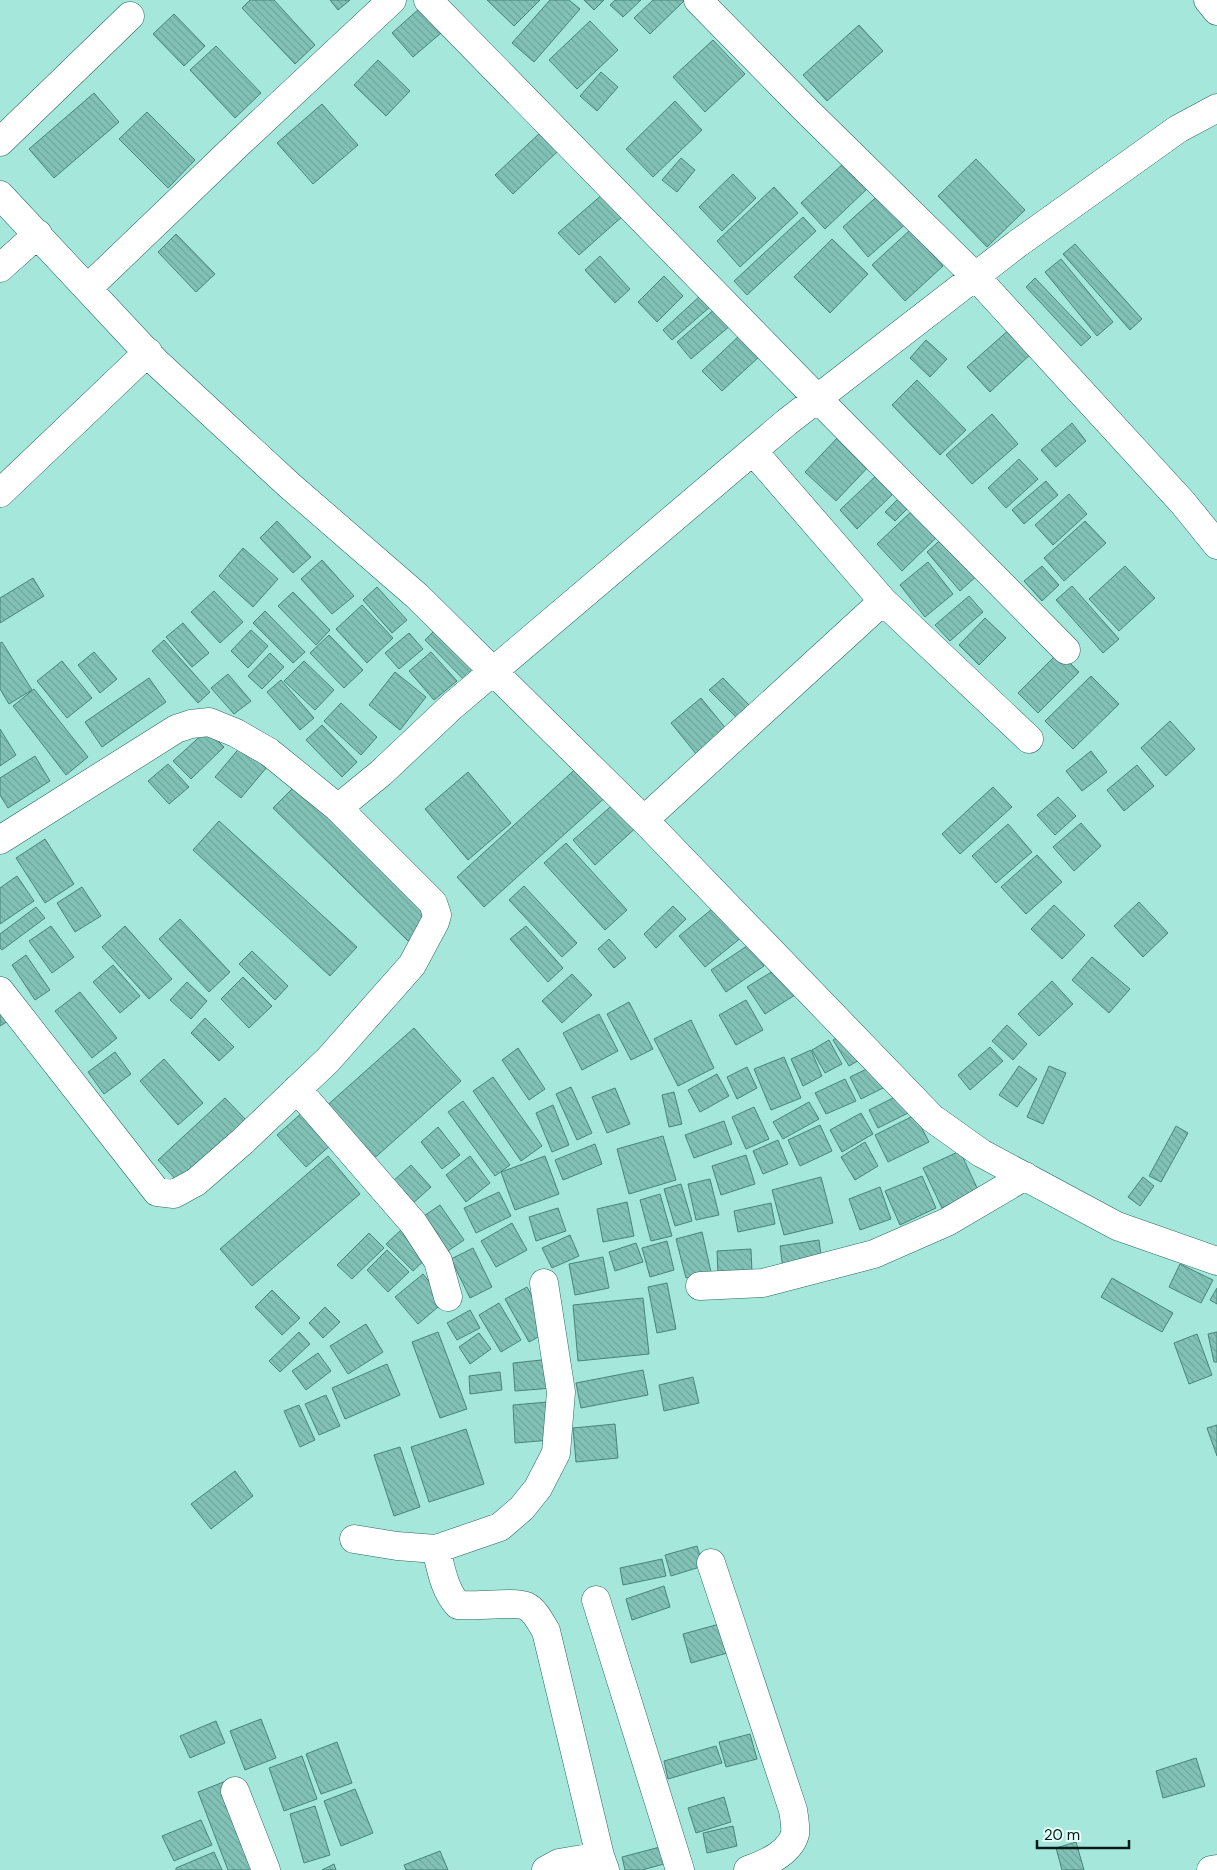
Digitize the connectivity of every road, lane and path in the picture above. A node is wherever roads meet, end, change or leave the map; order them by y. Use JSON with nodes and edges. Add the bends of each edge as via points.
{"nodes":[{"id":1,"x":392,"y":0,"type":"edge"},
{"id":2,"x":428,"y":0,"type":"edge"},
{"id":3,"x":698,"y":0,"type":"edge"},
{"id":4,"x":1208,"y":0,"type":"edge"},
{"id":5,"x":1217,"y":11,"type":"edge"},
{"id":6,"x":130,"y":16,"type":"dead end"},
{"id":7,"x":1217,"y":108,"type":"edge"},
{"id":8,"x":0,"y":142,"type":"edge"},
{"id":9,"x":0,"y":195,"type":"edge"},
{"id":10,"x":38,"y":234,"type":"junction"},
{"id":11,"x":0,"y":268,"type":"edge"},
{"id":12,"x":976,"y":277,"type":"junction"},
{"id":13,"x":88,"y":288,"type":"junction"},
{"id":14,"x":148,"y":352,"type":"junction"},
{"id":15,"x":817,"y":398,"type":"junction"},
{"id":16,"x":753,"y":451,"type":"junction"},
{"id":17,"x":0,"y":493,"type":"edge"},
{"id":18,"x":1217,"y":545,"type":"edge"},
{"id":19,"x":883,"y":601,"type":"junction"},
{"id":20,"x":1066,"y":650,"type":"dead end"},
{"id":21,"x":493,"y":671,"type":"junction"},
{"id":22,"x":1029,"y":739,"type":"dead end"},
{"id":23,"x":338,"y":808,"type":"junction"},
{"id":24,"x":644,"y":820,"type":"junction"},
{"id":25,"x":0,"y":840,"type":"edge"},
{"id":26,"x":0,"y":991,"type":"edge"},
{"id":27,"x":297,"y":1089,"type":"junction"},
{"id":28,"x":1025,"y":1176,"type":"junction"},
{"id":29,"x":1217,"y":1261,"type":"edge"},
{"id":30,"x":544,"y":1283,"type":"dead end"},
{"id":31,"x":700,"y":1286,"type":"dead end"},
{"id":32,"x":448,"y":1297,"type":"dead end"},
{"id":33,"x":354,"y":1539,"type":"dead end"},
{"id":34,"x":436,"y":1549,"type":"junction"},
{"id":35,"x":711,"y":1563,"type":"dead end"},
{"id":36,"x":596,"y":1600,"type":"dead end"},
{"id":37,"x":235,"y":1791,"type":"dead end"},
{"id":38,"x":602,"y":1863,"type":"edge"},
{"id":39,"x":1217,"y":1868,"type":"edge"},
{"id":40,"x":266,"y":1870,"type":"edge"},
{"id":41,"x":546,"y":1870,"type":"edge"},
{"id":42,"x":680,"y":1870,"type":"edge"},
{"id":43,"x":748,"y":1870,"type":"edge"},
{"id":44,"x":1211,"y":1870,"type":"edge"}],
"edges":[{"from":1,"to":13,"type":"street"},
{"from":2,"to":15,"type":"street"},
{"from":3,"to":12,"type":"street"},
{"from":4,"to":5,"type":"street"},
{"from":6,"to":8,"type":"street"},
{"from":7,"to":12,"type":"street","via":[[1178,129]]},
{"from":9,"to":10,"type":"street"},
{"from":10,"to":11,"type":"street"},
{"from":10,"to":13,"type":"street"},
{"from":12,"to":15,"type":"street"},
{"from":12,"to":18,"type":"street","via":[[1183,503]]},
{"from":13,"to":14,"type":"street"},
{"from":14,"to":17,"type":"street"},
{"from":14,"to":21,"type":"street","via":[[288,484],[417,596]]},
{"from":15,"to":16,"type":"street"},
{"from":15,"to":20,"type":"street"},
{"from":16,"to":19,"type":"street"},
{"from":16,"to":21,"type":"street"},
{"from":19,"to":22,"type":"street"},
{"from":19,"to":24,"type":"street"},
{"from":21,"to":23,"type":"street"},
{"from":21,"to":24,"type":"street"},
{"from":23,"to":25,"type":"street","via":[[269,752],[209,722],[176,729]]},
{"from":23,"to":27,"type":"street","via":[[433,904],[437,915],[412,965],[328,1060]]},
{"from":24,"to":28,"type":"street","via":[[932,1118],[981,1152]]},
{"from":26,"to":27,"type":"street","via":[[157,1192],[174,1194],[196,1182]]},
{"from":27,"to":32,"type":"street","via":[[414,1224],[438,1262]]},
{"from":28,"to":29,"type":"street","via":[[1117,1226]]},
{"from":28,"to":31,"type":"street","via":[[947,1222],[874,1254],[763,1283]]},
{"from":30,"to":34,"type":"street","via":[[561,1392],[556,1453],[538,1488],[500,1527]]},
{"from":33,"to":34,"type":"street"},
{"from":34,"to":38,"type":"street","via":[[447,1587],[458,1606],[528,1606],[546,1631]]},
{"from":35,"to":43,"type":"street","via":[[793,1810],[795,1826],[788,1846],[768,1862]]},
{"from":36,"to":42,"type":"street"},
{"from":37,"to":40,"type":"street"},
{"from":38,"to":41,"type":"street","via":[[559,1863]]},
{"from":39,"to":44,"type":"street"}]}
